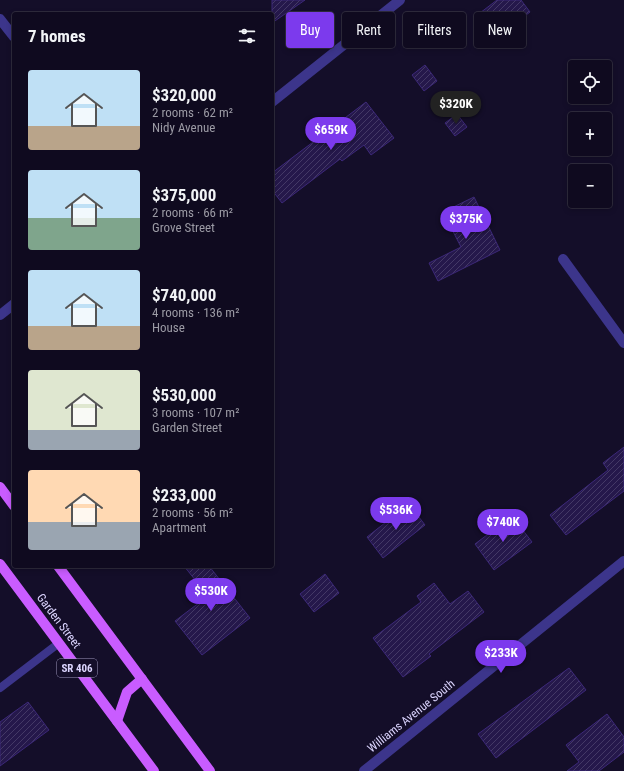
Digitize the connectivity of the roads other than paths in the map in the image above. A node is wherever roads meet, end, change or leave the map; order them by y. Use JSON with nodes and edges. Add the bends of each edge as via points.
{"nodes":[{"id":1,"x":400,"y":0,"type":"edge"},
{"id":2,"x":0,"y":19,"type":"edge"},
{"id":3,"x":12,"y":34,"type":"edge"},
{"id":4,"x":274,"y":100,"type":"edge"},
{"id":5,"x":563,"y":259,"type":"dead end"},
{"id":6,"x":12,"y":306,"type":"edge"},
{"id":7,"x":0,"y":315,"type":"edge"},
{"id":8,"x":624,"y":343,"type":"edge"},
{"id":9,"x":0,"y":487,"type":"edge"},
{"id":10,"x":12,"y":503,"type":"edge"},
{"id":11,"x":624,"y":561,"type":"edge"},
{"id":12,"x":0,"y":564,"type":"edge"},
{"id":13,"x":59,"y":568,"type":"edge"},
{"id":14,"x":59,"y":643,"type":"junction"},
{"id":15,"x":142,"y":679,"type":"junction"},
{"id":16,"x":0,"y":688,"type":"edge"},
{"id":17,"x":117,"y":721,"type":"junction"},
{"id":18,"x":154,"y":771,"type":"edge"},
{"id":19,"x":210,"y":771,"type":"edge"},
{"id":20,"x":364,"y":771,"type":"edge"}],
"edges":[{"from":1,"to":4,"type":"street"},
{"from":2,"to":3,"type":"street"},
{"from":5,"to":8,"type":"street"},
{"from":6,"to":7,"type":"street"},
{"from":9,"to":10,"type":"main road"},
{"from":11,"to":20,"type":"street","name":"Williams Avenue South"},
{"from":12,"to":14,"type":"main road","name":"Garden Street","number":"SR 406"},
{"from":13,"to":15,"type":"main road"},
{"from":14,"to":16,"type":"lane"},
{"from":14,"to":17,"type":"main road","name":"Garden Street","number":"SR 406"},
{"from":15,"to":17,"type":"main road","via":[[127,692]]},
{"from":15,"to":19,"type":"main road"},
{"from":17,"to":18,"type":"main road","name":"Garden Street","number":"SR 406"}]}
